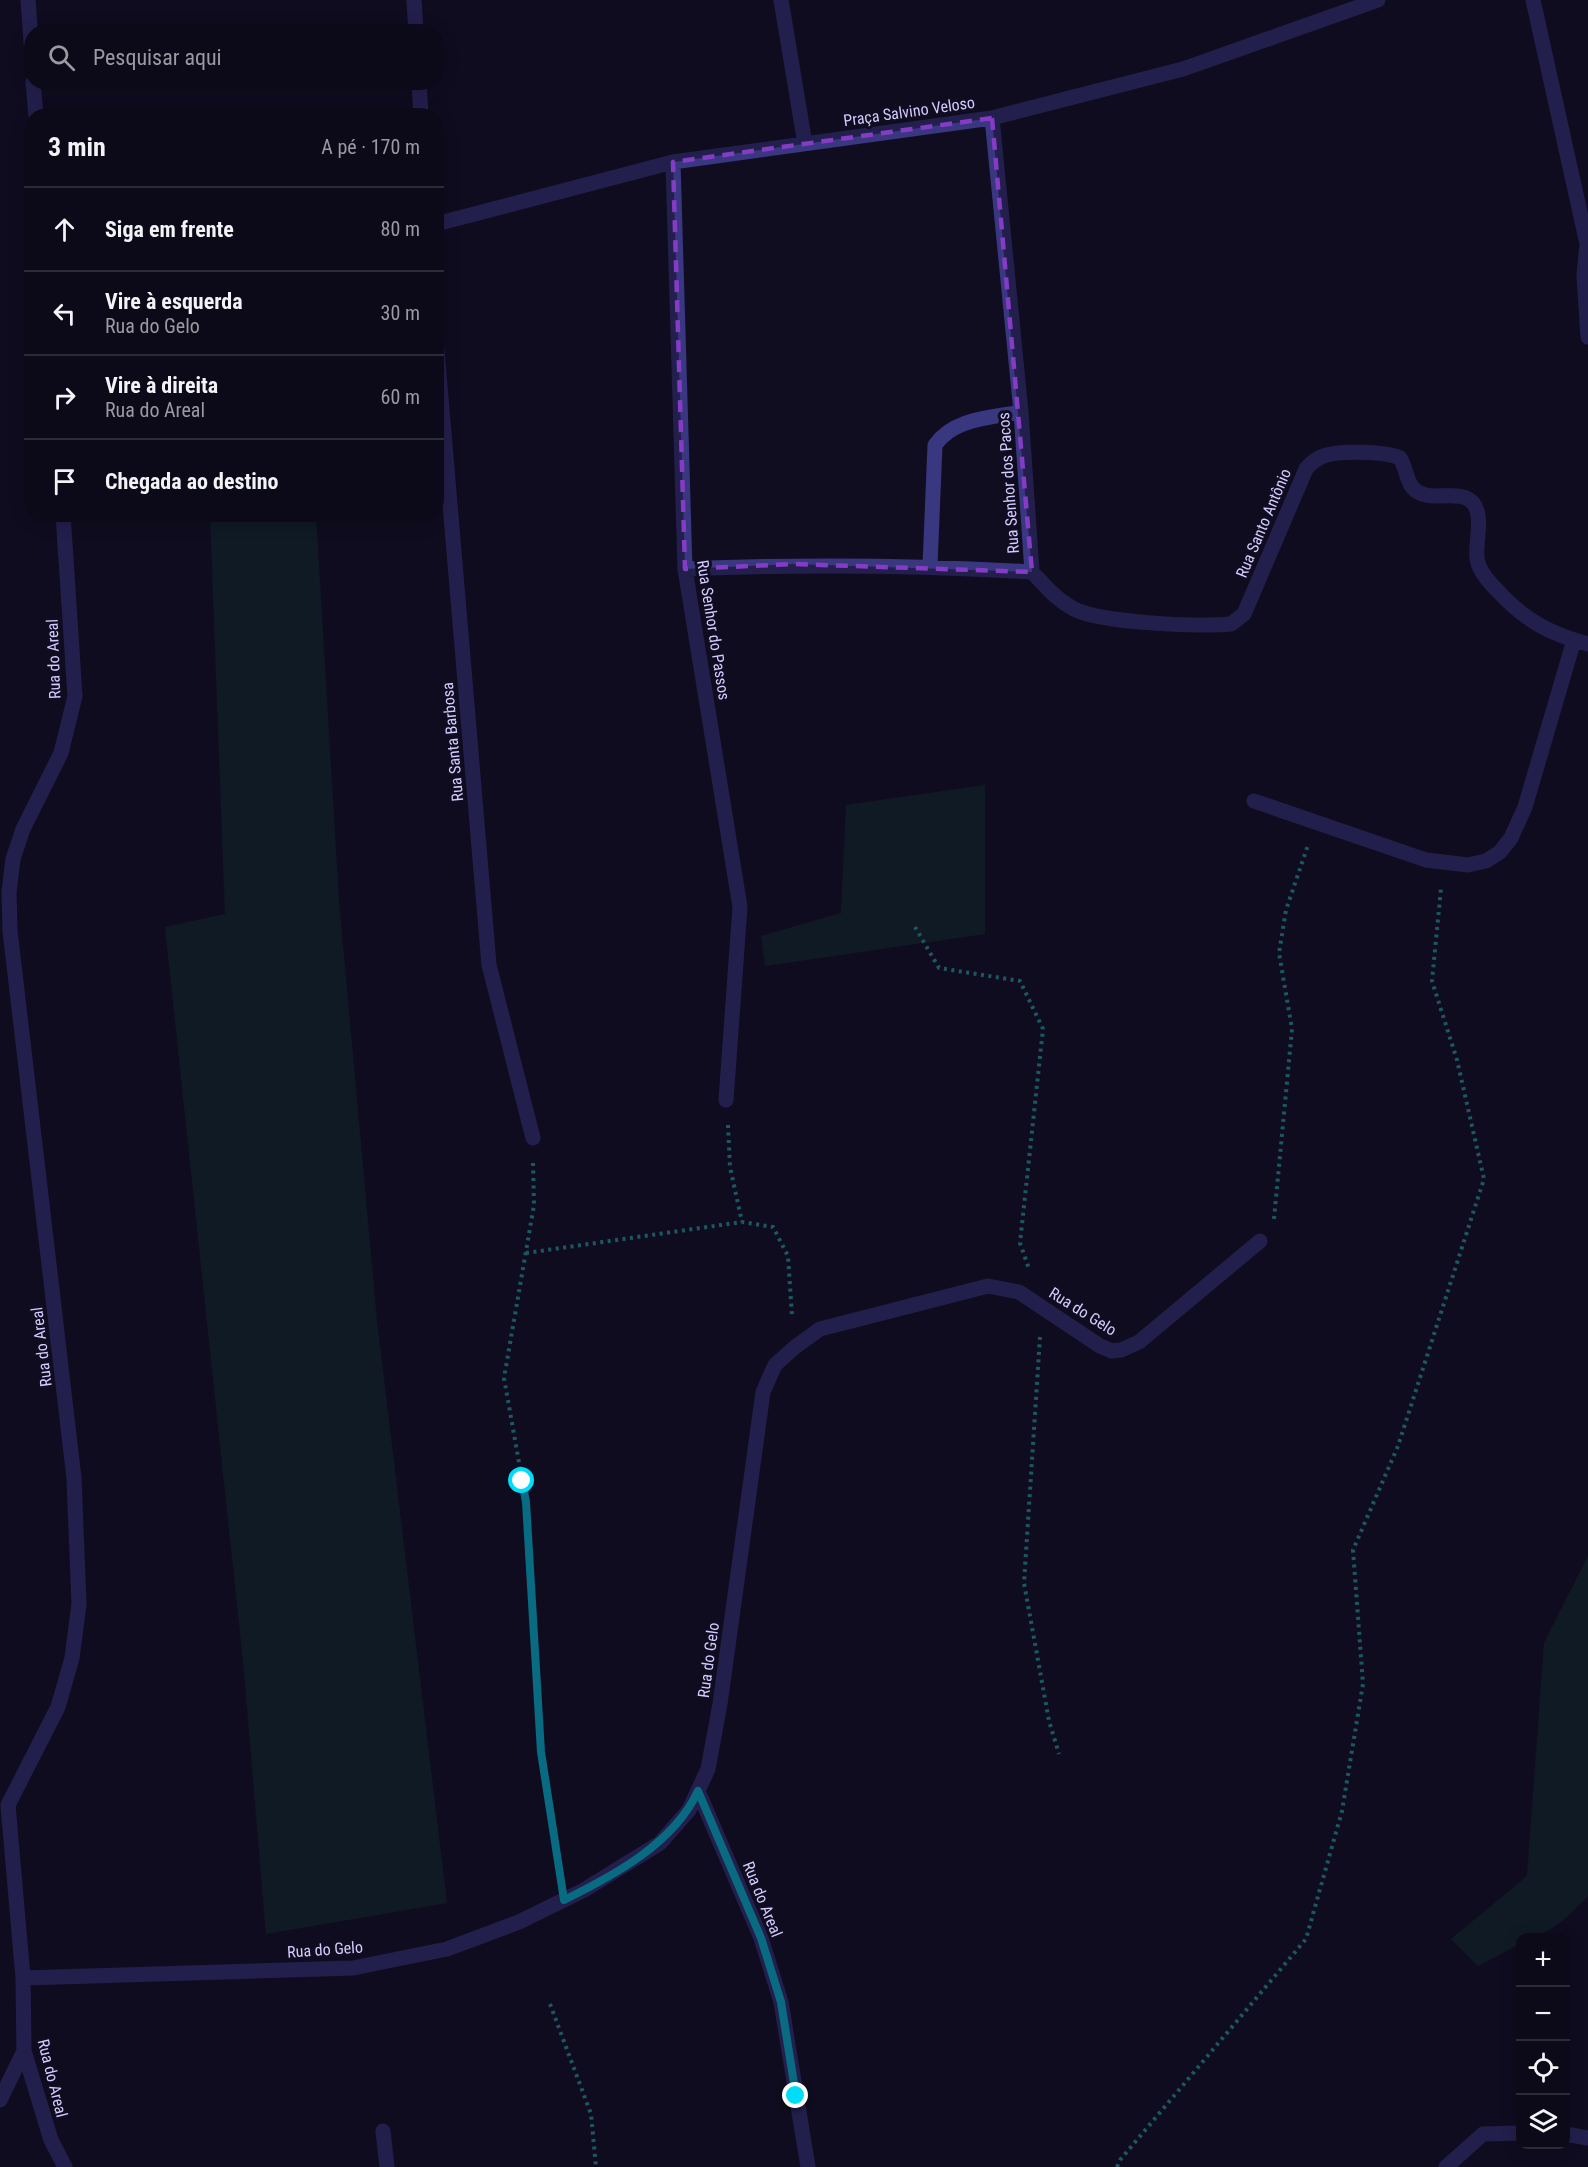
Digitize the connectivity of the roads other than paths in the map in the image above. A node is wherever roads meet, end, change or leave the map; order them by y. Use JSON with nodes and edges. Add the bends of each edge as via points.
{"nodes":[{"id":1,"x":28,"y":0,"type":"edge"},
{"id":2,"x":414,"y":0,"type":"edge"},
{"id":3,"x":781,"y":0,"type":"edge"},
{"id":4,"x":1378,"y":0,"type":"edge"},
{"id":5,"x":1533,"y":0,"type":"edge"},
{"id":6,"x":30,"y":24,"type":"edge"},
{"id":7,"x":416,"y":24,"type":"edge"},
{"id":8,"x":34,"y":90,"type":"edge"},
{"id":9,"x":419,"y":90,"type":"edge"},
{"id":10,"x":35,"y":108,"type":"edge"},
{"id":11,"x":421,"y":108,"type":"edge"},
{"id":12,"x":992,"y":118,"type":"junction"},
{"id":13,"x":805,"y":144,"type":"junction"},
{"id":14,"x":673,"y":162,"type":"junction"},
{"id":15,"x":444,"y":222,"type":"edge"},
{"id":16,"x":1588,"y":244,"type":"edge"},
{"id":17,"x":1588,"y":337,"type":"edge"},
{"id":18,"x":1021,"y":412,"type":"junction"},
{"id":19,"x":444,"y":433,"type":"edge"},
{"id":20,"x":64,"y":522,"type":"edge"},
{"id":21,"x":930,"y":566,"type":"junction"},
{"id":22,"x":685,"y":569,"type":"junction"},
{"id":23,"x":1032,"y":572,"type":"junction"},
{"id":24,"x":1581,"y":642,"type":"edge"},
{"id":25,"x":1254,"y":801,"type":"dead end"},
{"id":26,"x":726,"y":1100,"type":"road end"},
{"id":27,"x":533,"y":1138,"type":"road end"},
{"id":28,"x":1260,"y":1241,"type":"road end"},
{"id":29,"x":698,"y":1791,"type":"junction"},
{"id":30,"x":4,"y":1806,"type":"edge"},
{"id":31,"x":23,"y":1978,"type":"junction"},
{"id":32,"x":24,"y":2051,"type":"junction"},
{"id":33,"x":0,"y":2100,"type":"edge"},
{"id":34,"x":383,"y":2131,"type":"dead end"},
{"id":35,"x":1516,"y":2133,"type":"edge"},
{"id":36,"x":1570,"y":2135,"type":"edge"},
{"id":37,"x":1588,"y":2138,"type":"edge"},
{"id":38,"x":65,"y":2167,"type":"edge"},
{"id":39,"x":387,"y":2167,"type":"edge"},
{"id":40,"x":808,"y":2167,"type":"edge"},
{"id":41,"x":1446,"y":2167,"type":"edge"}],
"edges":[{"from":1,"to":6,"type":"street"},
{"from":2,"to":7,"type":"street"},
{"from":3,"to":13,"type":"street"},
{"from":4,"to":12,"type":"street","name":"Praça Salvino Veloso","via":[[1183,69]]},
{"from":5,"to":16,"type":"street"},
{"from":8,"to":10,"type":"street"},
{"from":9,"to":11,"type":"street"},
{"from":12,"to":13,"type":"street","name":"Praça Salvino Veloso"},
{"from":12,"to":18,"type":"street","name":"Rua Senhor dos Pacos"},
{"from":13,"to":14,"type":"street","name":"Praça Salvino Veloso"},
{"from":14,"to":15,"type":"street","name":"Praça Salvino Veloso"},
{"from":14,"to":22,"type":"street","name":"Rua Senhor do Passos"},
{"from":16,"to":17,"type":"street","via":[[1584,275]]},
{"from":18,"to":21,"type":"street","via":[[954,427],[935,445]]},
{"from":18,"to":23,"type":"street","name":"Rua Senhor dos Pacos"},
{"from":19,"to":27,"type":"street","name":"Rua Santa Barbosa","via":[[489,965]]},
{"from":20,"to":30,"type":"street","name":"Rua do Areal","via":[[75,696],[61,753],[23,829],[13,859],[9,892],[10,930],[74,1478],[79,1604],[72,1658],[58,1707]]},
{"from":21,"to":22,"type":"street","name":"Rua Senhor dos Pacos","via":[[793,564]]},
{"from":21,"to":23,"type":"street","name":"Rua Senhor dos Pacos"},
{"from":22,"to":26,"type":"street","name":"Rua Senhor do Passos","via":[[740,907]]},
{"from":23,"to":24,"type":"street","name":"Rua Santo Antônio","via":[[1056,597],[1094,615],[1118,620],[1231,624],[1244,615],[1312,462],[1335,453],[1387,454],[1400,458],[1413,488],[1419,492],[1462,498],[1474,504],[1477,560],[1484,574],[1517,612],[1536,626]]},
{"from":24,"to":25,"type":"street","via":[[1525,807],[1511,838],[1486,861],[1468,865],[1426,860]]},
{"from":28,"to":29,"type":"street","name":"Rua do Gelo","via":[[1149,1334],[1121,1350],[1100,1346],[1019,1292],[988,1286],[820,1329],[775,1365],[763,1392],[720,1704],[708,1769]]},
{"from":29,"to":31,"type":"street","name":"Rua do Gelo","via":[[689,1810],[660,1842],[564,1900],[447,1949],[353,1968]]},
{"from":29,"to":40,"type":"street","name":"Rua do Areal","via":[[761,1938],[781,2002]]},
{"from":30,"to":31,"type":"street","name":"Rua do Areal"},
{"from":31,"to":32,"type":"street","name":"Rua do Areal"},
{"from":32,"to":33,"type":"street"},
{"from":32,"to":38,"type":"street","name":"Rua do Areal","via":[[51,2140]]},
{"from":34,"to":39,"type":"street"},
{"from":35,"to":41,"type":"street","via":[[1483,2134]]},
{"from":36,"to":37,"type":"street"}]}
